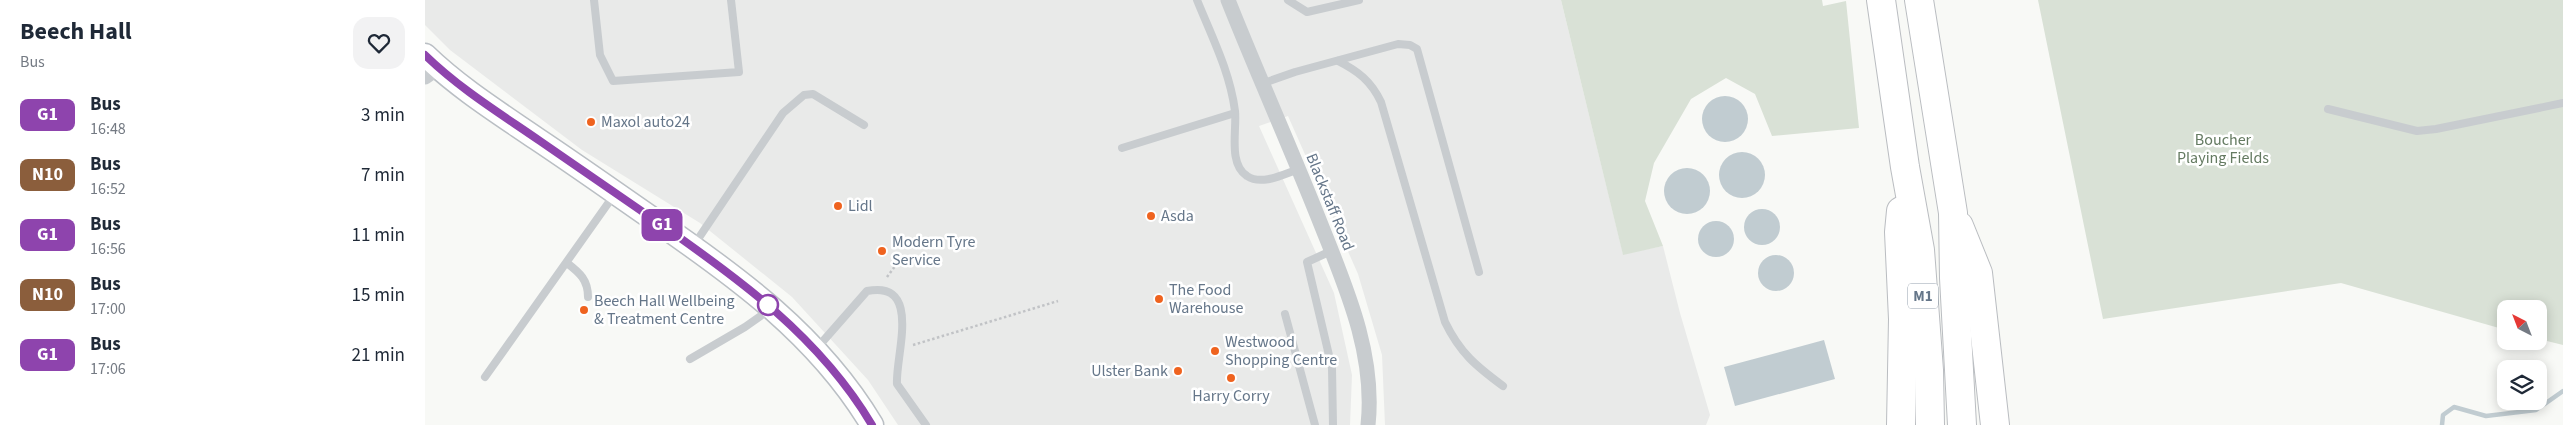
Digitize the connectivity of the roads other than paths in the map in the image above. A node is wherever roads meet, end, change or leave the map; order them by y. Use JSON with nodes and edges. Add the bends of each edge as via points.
{"nodes":[{"id":1,"x":594,"y":0,"type":"edge"},
{"id":2,"x":731,"y":0,"type":"edge"},
{"id":3,"x":1197,"y":0,"type":"edge"},
{"id":4,"x":1228,"y":0,"type":"edge"},
{"id":5,"x":1288,"y":0,"type":"edge"},
{"id":6,"x":1359,"y":0,"type":"edge"},
{"id":7,"x":1881,"y":0,"type":"edge"},
{"id":8,"x":1919,"y":0,"type":"edge"},
{"id":9,"x":1338,"y":61,"type":"junction"},
{"id":10,"x":429,"y":67,"type":"edge"},
{"id":11,"x":1261,"y":84,"type":"junction"},
{"id":12,"x":2563,"y":103,"type":"edge"},
{"id":13,"x":2328,"y":109,"type":"dead end"},
{"id":14,"x":1235,"y":113,"type":"junction"},
{"id":15,"x":864,"y":125,"type":"dead end"},
{"id":16,"x":1122,"y":148,"type":"dead end"},
{"id":17,"x":1905,"y":167,"type":"junction"},
{"id":18,"x":1299,"y":169,"type":"junction"},
{"id":19,"x":615,"y":193,"type":"junction"},
{"id":20,"x":1953,"y":212,"type":"junction"},
{"id":21,"x":693,"y":246,"type":"junction"},
{"id":22,"x":1331,"y":251,"type":"junction"},
{"id":23,"x":567,"y":263,"type":"junction"},
{"id":24,"x":1479,"y":272,"type":"dead end"},
{"id":25,"x":588,"y":297,"type":"dead end"},
{"id":26,"x":771,"y":307,"type":"junction"},
{"id":27,"x":1285,"y":314,"type":"dead end"},
{"id":28,"x":815,"y":349,"type":"junction"},
{"id":29,"x":690,"y":359,"type":"dead end"},
{"id":30,"x":485,"y":377,"type":"dead end"},
{"id":31,"x":1503,"y":386,"type":"dead end"},
{"id":32,"x":872,"y":425,"type":"edge"},
{"id":33,"x":926,"y":425,"type":"edge"},
{"id":34,"x":1315,"y":425,"type":"edge"},
{"id":35,"x":1333,"y":425,"type":"edge"},
{"id":36,"x":1368,"y":425,"type":"edge"},
{"id":37,"x":1901,"y":425,"type":"edge"},
{"id":38,"x":1930,"y":425,"type":"edge"},
{"id":39,"x":1962,"y":425,"type":"edge"},
{"id":40,"x":1995,"y":425,"type":"edge"}],
"edges":[{"from":1,"to":2,"type":"lane","via":[[600,55],[613,80],[739,72]]},
{"from":3,"to":14,"type":"lane","via":[[1229,78]]},
{"from":4,"to":11,"type":"street","name":"Blackstaff Road"},
{"from":5,"to":6,"type":"lane","via":[[1307,12]]},
{"from":7,"to":17,"type":"highway","number":"M1"},
{"from":8,"to":20,"type":"highway","number":"M1"},
{"from":9,"to":11,"type":"lane"},
{"from":9,"to":24,"type":"lane","via":[[1398,44],[1417,49]]},
{"from":9,"to":31,"type":"lane","via":[[1359,72],[1374,88],[1381,102],[1445,322],[1456,344],[1474,365]]},
{"from":10,"to":19,"type":"main road"},
{"from":11,"to":18,"type":"street","name":"Blackstaff Road"},
{"from":12,"to":13,"type":"lane","via":[[2417,131]]},
{"from":14,"to":16,"type":"lane"},
{"from":14,"to":18,"type":"lane","via":[[1234,139],[1239,167],[1247,176],[1268,179]]},
{"from":15,"to":21,"type":"lane","via":[[813,94],[797,99],[778,120]]},
{"from":17,"to":37,"type":"highway","number":"M1","via":[[1899,232],[1903,328]]},
{"from":17,"to":38,"type":"highway","number":"M1","via":[[1920,250]]},
{"from":18,"to":22,"type":"street","name":"Blackstaff Road"},
{"from":19,"to":21,"type":"main road"},
{"from":19,"to":23,"type":"lane"},
{"from":20,"to":39,"type":"highway","number":"M1"},
{"from":20,"to":40,"type":"highway","number":"M1","via":[[1978,273]]},
{"from":21,"to":26,"type":"main road"},
{"from":22,"to":35,"type":"lane","via":[[1307,262],[1332,368]]},
{"from":22,"to":36,"type":"street","name":"Blackstaff Road","via":[[1363,345],[1368,376]]},
{"from":23,"to":25,"type":"lane","via":[[585,280]]},
{"from":23,"to":30,"type":"lane"},
{"from":26,"to":28,"type":"main road"},
{"from":26,"to":29,"type":"lane","via":[[745,327]]},
{"from":27,"to":34,"type":"lane"},
{"from":28,"to":32,"type":"main road"},
{"from":28,"to":33,"type":"lane","via":[[867,291],[883,290],[891,295],[897,301],[904,324],[897,384]]}]}
